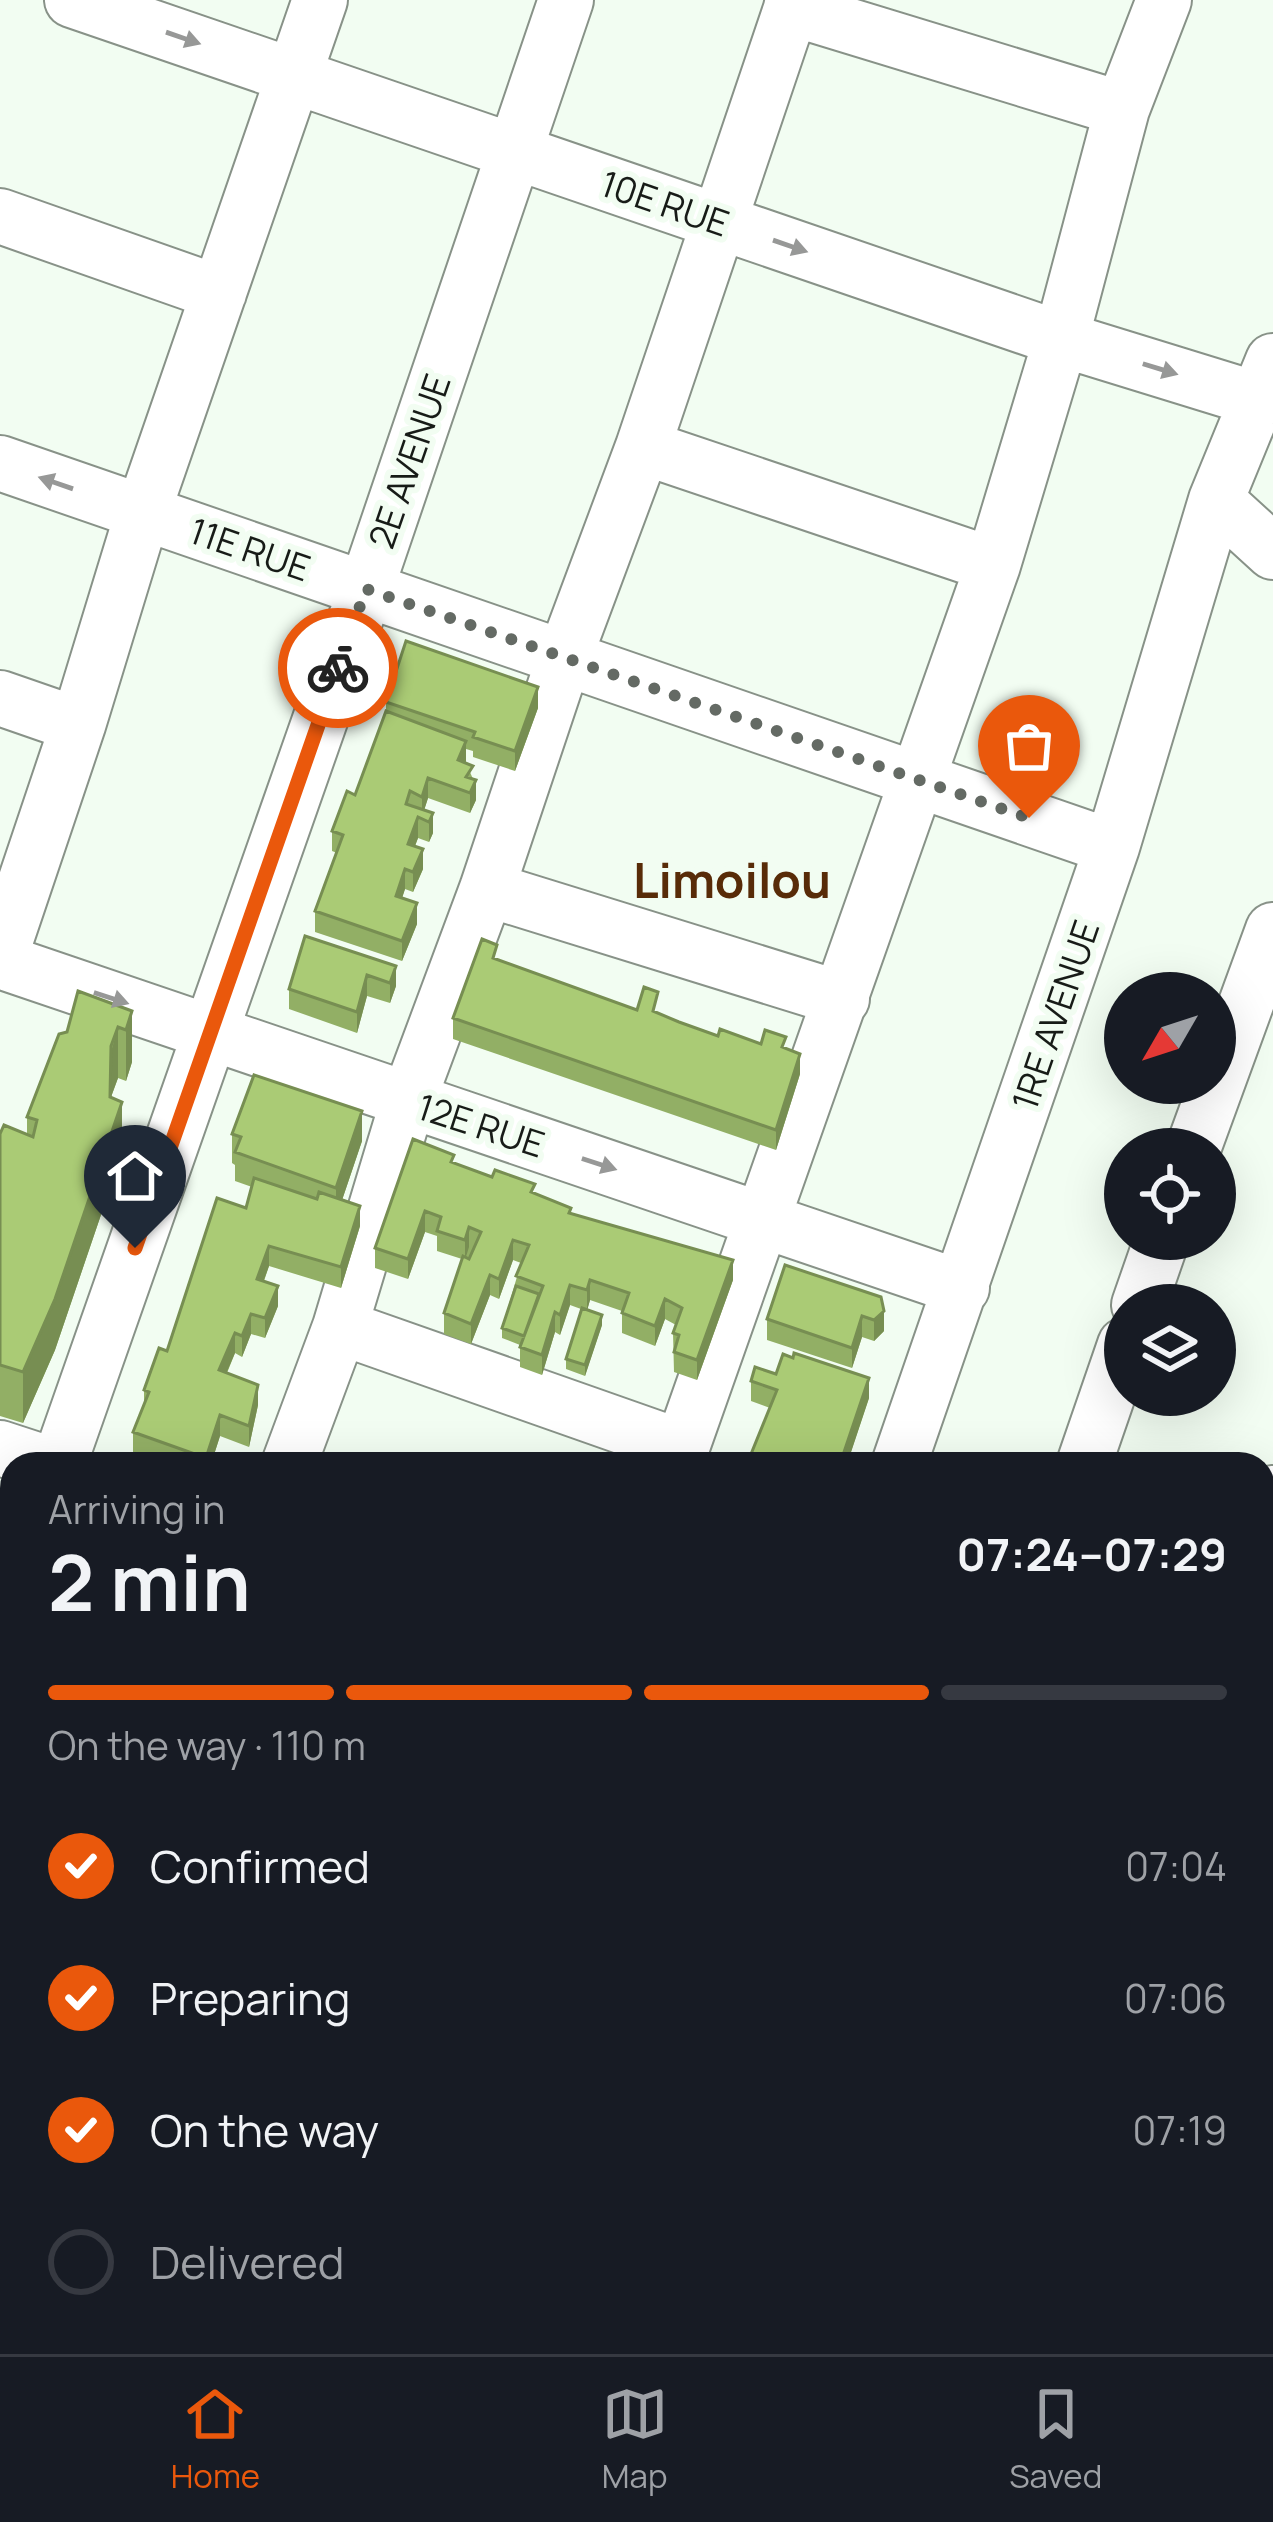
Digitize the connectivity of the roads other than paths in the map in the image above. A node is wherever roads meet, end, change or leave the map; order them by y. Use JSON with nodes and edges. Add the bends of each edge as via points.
{"nodes":[{"id":1,"x":72,"y":0,"type":"edge"},
{"id":2,"x":320,"y":0,"type":"edge"},
{"id":3,"x":566,"y":0,"type":"edge"},
{"id":4,"x":1165,"y":0,"type":"edge"},
{"id":5,"x":792,"y":4,"type":"edge"},
{"id":6,"x":294,"y":76,"type":"junction"},
{"id":7,"x":1122,"y":109,"type":"junction"},
{"id":8,"x":514,"y":151,"type":"junction"},
{"id":9,"x":0,"y":216,"type":"edge"},
{"id":10,"x":718,"y":221,"type":"junction"},
{"id":11,"x":219,"y":293,"type":"junction"},
{"id":12,"x":1061,"y":339,"type":"junction"},
{"id":13,"x":1266,"y":380,"type":"edge"},
{"id":14,"x":643,"y":447,"type":"junction"},
{"id":15,"x":0,"y":463,"type":"edge"},
{"id":16,"x":1216,"y":500,"type":"junction"},
{"id":17,"x":143,"y":512,"type":"junction"},
{"id":18,"x":1273,"y":551,"type":"edge"},
{"id":19,"x":993,"y":566,"type":"junction"},
{"id":20,"x":366,"y":589,"type":"junction"},
{"id":21,"x":565,"y":656,"type":"junction"},
{"id":22,"x":0,"y":698,"type":"edge"},
{"id":23,"x":79,"y":725,"type":"junction"},
{"id":24,"x":916,"y":780,"type":"junction"},
{"id":25,"x":1112,"y":847,"type":"junction"},
{"id":26,"x":487,"y":889,"type":"junction"},
{"id":27,"x":1273,"y":930,"type":"edge"},
{"id":28,"x":0,"y":959,"type":"edge"},
{"id":29,"x":842,"y":999,"type":"junction"},
{"id":30,"x":212,"y":1031,"type":"junction"},
{"id":31,"x":409,"y":1101,"type":"junction"},
{"id":32,"x":1201,"y":1128,"type":"edge"},
{"id":33,"x":764,"y":1219,"type":"junction"},
{"id":34,"x":962,"y":1288,"type":"junction"},
{"id":35,"x":340,"y":1327,"type":"junction"},
{"id":36,"x":1104,"y":1406,"type":"edge"},
{"id":37,"x":63,"y":1452,"type":"edge"},
{"id":38,"x":293,"y":1452,"type":"edge"},
{"id":39,"x":671,"y":1452,"type":"edge"},
{"id":40,"x":680,"y":1452,"type":"edge"},
{"id":41,"x":903,"y":1452,"type":"edge"},
{"id":42,"x":1088,"y":1452,"type":"edge"}],
"edges":[{"from":1,"to":6,"type":"street","name":"10E RUE","one_way":true},
{"from":2,"to":6,"type":"street"},
{"from":3,"to":8,"type":"street","name":"2E AVENUE"},
{"from":4,"to":7,"type":"street"},
{"from":5,"to":7,"type":"street"},
{"from":5,"to":10,"type":"street"},
{"from":6,"to":8,"type":"street","name":"10E RUE"},
{"from":6,"to":11,"type":"street"},
{"from":7,"to":12,"type":"street"},
{"from":8,"to":10,"type":"street","name":"10E RUE"},
{"from":8,"to":20,"type":"street","name":"2E AVENUE"},
{"from":9,"to":11,"type":"street"},
{"from":10,"to":12,"type":"street","name":"10E RUE","one_way":true},
{"from":10,"to":14,"type":"street"},
{"from":11,"to":17,"type":"street"},
{"from":12,"to":13,"type":"street","name":"10E RUE","one_way":true},
{"from":12,"to":19,"type":"street"},
{"from":13,"to":16,"type":"street","name":"1RE AVENUE"},
{"from":14,"to":19,"type":"street"},
{"from":14,"to":21,"type":"street"},
{"from":17,"to":15,"type":"street","name":"11E RUE","one_way":true},
{"from":16,"to":18,"type":"street"},
{"from":16,"to":25,"type":"street","name":"1RE AVENUE"},
{"from":17,"to":20,"type":"street","name":"11E RUE"},
{"from":17,"to":23,"type":"street"},
{"from":19,"to":24,"type":"street"},
{"from":20,"to":21,"type":"street","name":"11E RUE"},
{"from":20,"to":30,"type":"street","name":"2E AVENUE"},
{"from":21,"to":24,"type":"street","name":"11E RUE"},
{"from":21,"to":26,"type":"street"},
{"from":22,"to":23,"type":"street"},
{"from":23,"to":28,"type":"street"},
{"from":24,"to":25,"type":"street","name":"11E RUE"},
{"from":24,"to":29,"type":"street"},
{"from":25,"to":34,"type":"street","name":"1RE AVENUE"},
{"from":26,"to":29,"type":"street"},
{"from":26,"to":31,"type":"street"},
{"from":27,"to":32,"type":"street"},
{"from":28,"to":30,"type":"street","name":"12E RUE","one_way":true},
{"from":29,"to":33,"type":"street"},
{"from":30,"to":31,"type":"street","name":"12E RUE"},
{"from":30,"to":37,"type":"street","name":"2E AVENUE"},
{"from":31,"to":33,"type":"street","name":"12E RUE","one_way":true},
{"from":31,"to":35,"type":"street"},
{"from":33,"to":34,"type":"street","name":"12E RUE"},
{"from":33,"to":40,"type":"street"},
{"from":34,"to":41,"type":"street","name":"1RE AVENUE"},
{"from":35,"to":38,"type":"street"},
{"from":35,"to":39,"type":"street"},
{"from":36,"to":42,"type":"street"}]}
